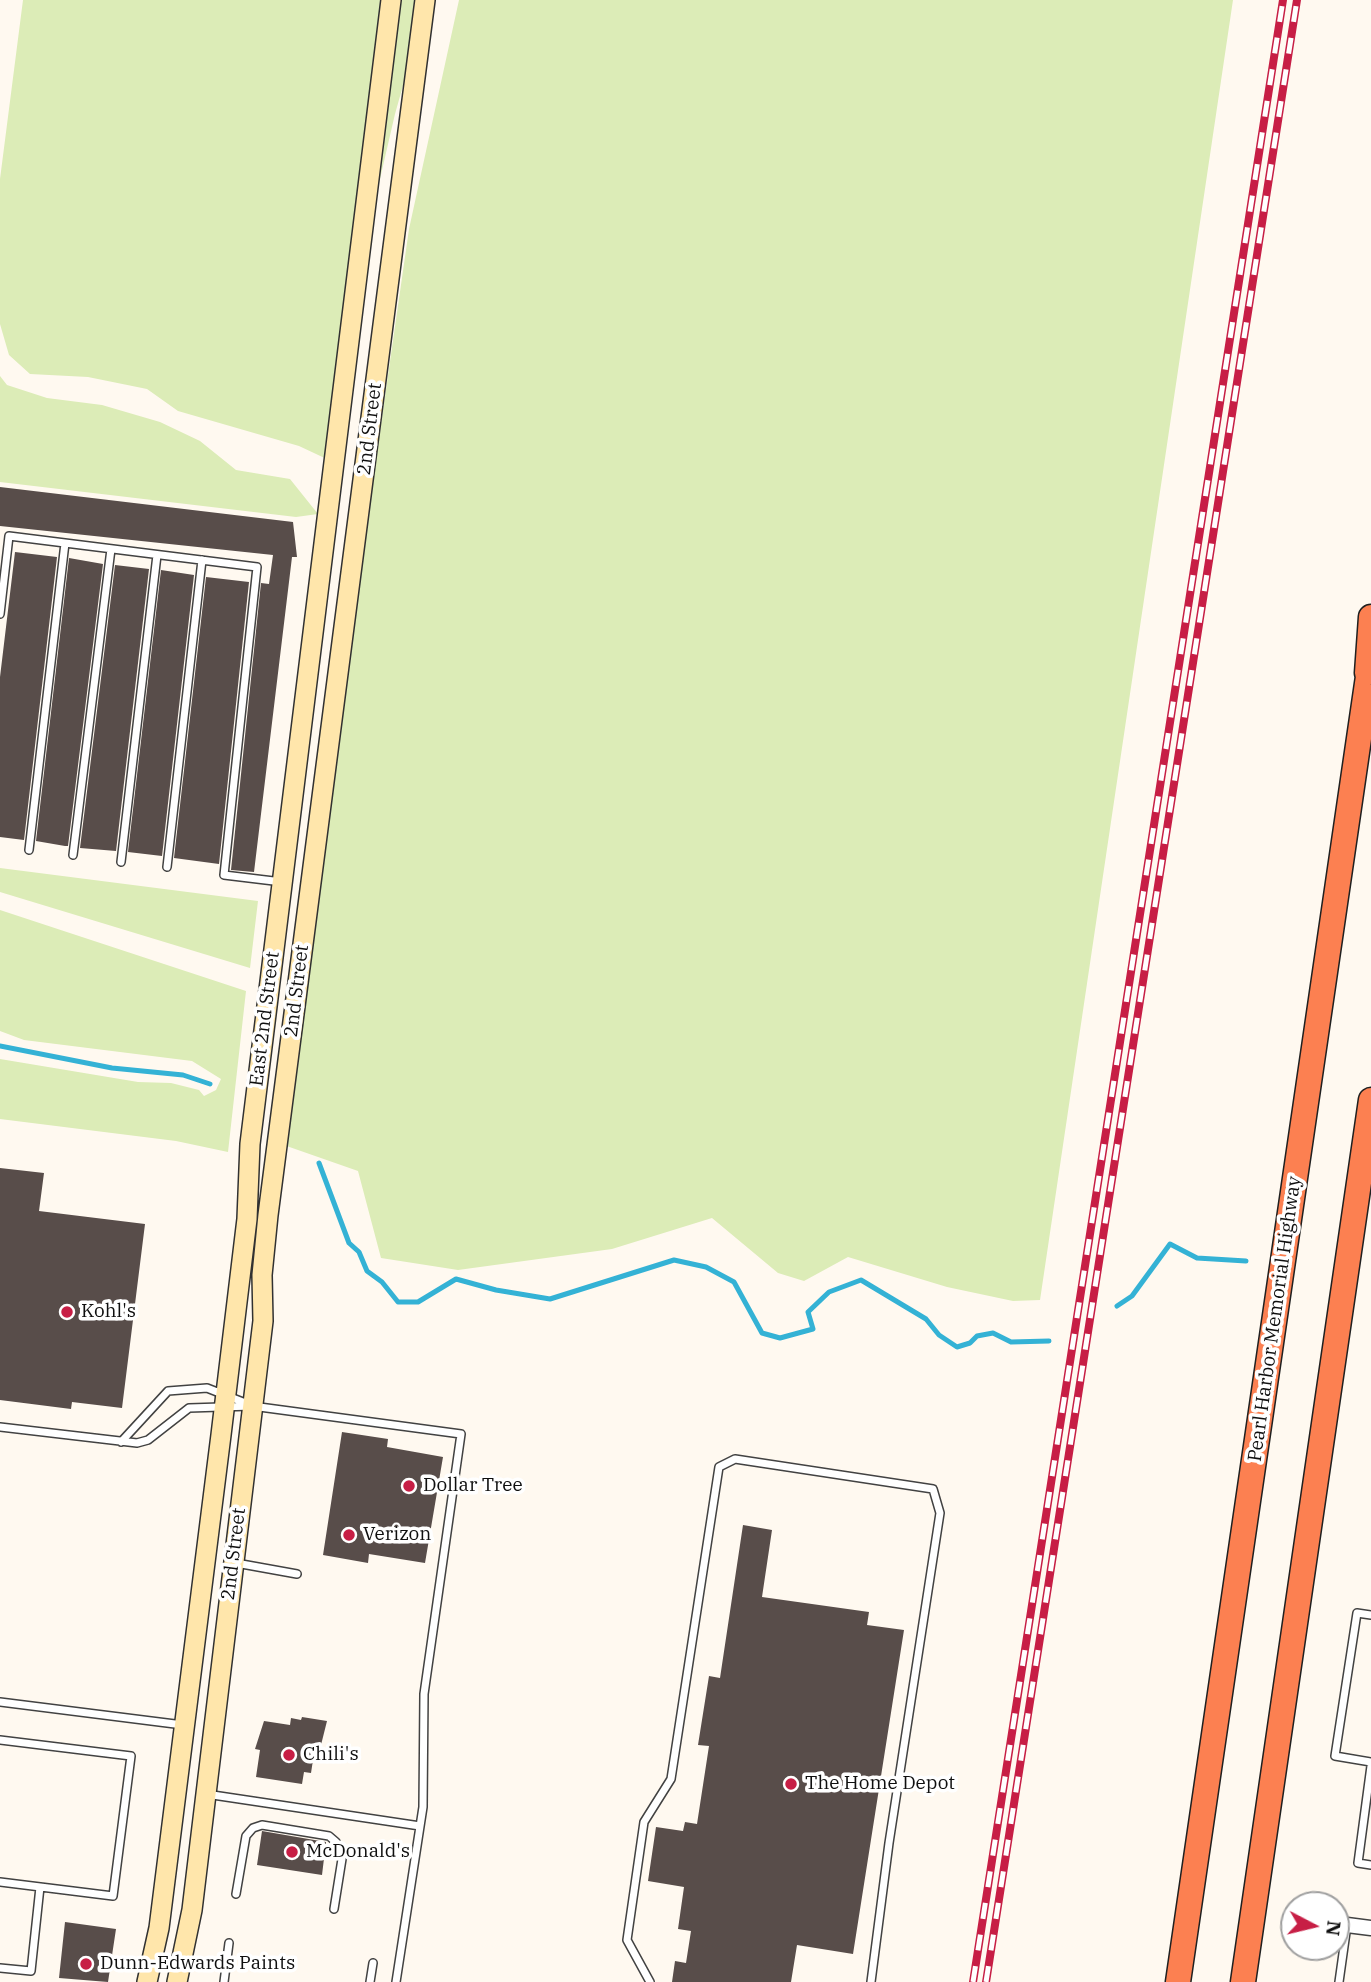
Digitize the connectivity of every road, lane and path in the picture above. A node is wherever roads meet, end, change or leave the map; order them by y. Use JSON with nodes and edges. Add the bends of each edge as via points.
{"nodes":[{"id":1,"x":391,"y":0,"type":"edge"},
{"id":2,"x":425,"y":0,"type":"edge"},
{"id":3,"x":65,"y":543,"type":"junction"},
{"id":4,"x":111,"y":549,"type":"junction"},
{"id":5,"x":157,"y":555,"type":"junction"},
{"id":6,"x":202,"y":560,"type":"junction"},
{"id":7,"x":0,"y":614,"type":"edge"},
{"id":8,"x":1371,"y":617,"type":"edge"},
{"id":9,"x":1371,"y":656,"type":"edge"},
{"id":10,"x":1365,"y":698,"type":"junction"},
{"id":11,"x":29,"y":850,"type":"dead end"},
{"id":12,"x":73,"y":855,"type":"dead end"},
{"id":13,"x":285,"y":855,"type":"joint"},
{"id":14,"x":121,"y":862,"type":"dead end"},
{"id":15,"x":167,"y":867,"type":"dead end"},
{"id":16,"x":282,"y":882,"type":"junction"},
{"id":17,"x":1371,"y":1100,"type":"edge"},
{"id":18,"x":249,"y":1182,"type":"joint"},
{"id":19,"x":225,"y":1402,"type":"junction"},
{"id":20,"x":252,"y":1406,"type":"junction"},
{"id":21,"x":0,"y":1427,"type":"edge"},
{"id":22,"x":121,"y":1441,"type":"junction"},
{"id":23,"x":233,"y":1562,"type":"junction"},
{"id":24,"x":297,"y":1574,"type":"dead end"},
{"id":25,"x":1371,"y":1615,"type":"edge"},
{"id":26,"x":0,"y":1702,"type":"edge"},
{"id":27,"x":184,"y":1725,"type":"junction"},
{"id":28,"x":0,"y":1740,"type":"edge"},
{"id":29,"x":1371,"y":1764,"type":"edge"},
{"id":30,"x":205,"y":1794,"type":"junction"},
{"id":31,"x":420,"y":1826,"type":"junction"},
{"id":32,"x":1371,"y":1865,"type":"edge"},
{"id":33,"x":0,"y":1882,"type":"edge"},
{"id":34,"x":40,"y":1887,"type":"junction"},
{"id":35,"x":236,"y":1894,"type":"dead end"},
{"id":36,"x":334,"y":1909,"type":"dead end"},
{"id":37,"x":1350,"y":1925,"type":"edge"},
{"id":38,"x":1371,"y":1928,"type":"edge"},
{"id":39,"x":229,"y":1942,"type":"dead end"},
{"id":40,"x":1342,"y":1961,"type":"edge"},
{"id":41,"x":373,"y":1963,"type":"dead end"},
{"id":42,"x":0,"y":1968,"type":"edge"},
{"id":43,"x":147,"y":1982,"type":"edge"},
{"id":44,"x":177,"y":1982,"type":"edge"},
{"id":45,"x":224,"y":1982,"type":"edge"},
{"id":46,"x":370,"y":1982,"type":"edge"},
{"id":47,"x":396,"y":1982,"type":"edge"},
{"id":48,"x":650,"y":1982,"type":"edge"},
{"id":49,"x":871,"y":1982,"type":"edge"},
{"id":50,"x":1178,"y":1982,"type":"edge"},
{"id":51,"x":1243,"y":1982,"type":"edge"},
{"id":52,"x":1339,"y":1982,"type":"edge"}],
"edges":[{"from":1,"to":13,"type":"street","name":"2nd Street"},
{"from":2,"to":20,"type":"street","name":"2nd Street","via":[[270,1194],[262,1275],[263,1321]]},
{"from":3,"to":4,"type":"lane"},
{"from":3,"to":7,"type":"lane","via":[[9,536]]},
{"from":3,"to":11,"type":"lane"},
{"from":4,"to":5,"type":"lane"},
{"from":4,"to":12,"type":"lane"},
{"from":5,"to":6,"type":"lane"},
{"from":5,"to":14,"type":"lane"},
{"from":6,"to":15,"type":"lane"},
{"from":6,"to":16,"type":"lane","via":[[257,567],[224,875]]},
{"from":8,"to":10,"type":"highway"},
{"from":9,"to":10,"type":"highway","name":"Pearl Harbor Memorial Highway"},
{"from":10,"to":50,"type":"highway","name":"Pearl Harbor Memorial Highway"},
{"from":13,"to":16,"type":"street","name":"East 2nd Street"},
{"from":16,"to":18,"type":"street","name":"East 2nd Street"},
{"from":17,"to":51,"type":"highway"},
{"from":18,"to":19,"type":"street","name":"2nd Street"},
{"from":19,"to":20,"type":"lane"},
{"from":19,"to":20,"type":"lane"},
{"from":19,"to":22,"type":"lane","via":[[189,1408],[148,1440]]},
{"from":19,"to":22,"type":"lane","via":[[207,1388],[168,1391]]},
{"from":19,"to":27,"type":"street","name":"2nd Street"},
{"from":20,"to":23,"type":"street","name":"2nd Street"},
{"from":20,"to":31,"type":"lane","via":[[461,1434],[424,1694]]},
{"from":21,"to":22,"type":"lane"},
{"from":23,"to":24,"type":"lane"},
{"from":23,"to":30,"type":"street","name":"2nd Street"},
{"from":25,"to":29,"type":"lane","via":[[1357,1612],[1335,1756]]},
{"from":26,"to":27,"type":"lane"},
{"from":27,"to":43,"type":"street","name":"2nd Street","via":[[159,1928]]},
{"from":28,"to":34,"type":"lane","via":[[131,1756],[113,1896]]},
{"from":29,"to":32,"type":"lane","via":[[1359,1863]]},
{"from":30,"to":31,"type":"lane"},
{"from":30,"to":44,"type":"street","name":"2nd Street","via":[[192,1910]]},
{"from":31,"to":47,"type":"lane"},
{"from":33,"to":34,"type":"lane"},
{"from":34,"to":42,"type":"lane","via":[[30,1971]]},
{"from":35,"to":36,"type":"lane","via":[[246,1836],[262,1825],[328,1836],[336,1842],[342,1858]]},
{"from":37,"to":38,"type":"street"},
{"from":39,"to":45,"type":"lane"},
{"from":40,"to":52,"type":"lane"},
{"from":41,"to":46,"type":"lane"},
{"from":48,"to":49,"type":"lane","via":[[627,1940],[644,1822],[671,1779],[719,1467],[735,1459],[933,1489],[940,1513]]}]}
